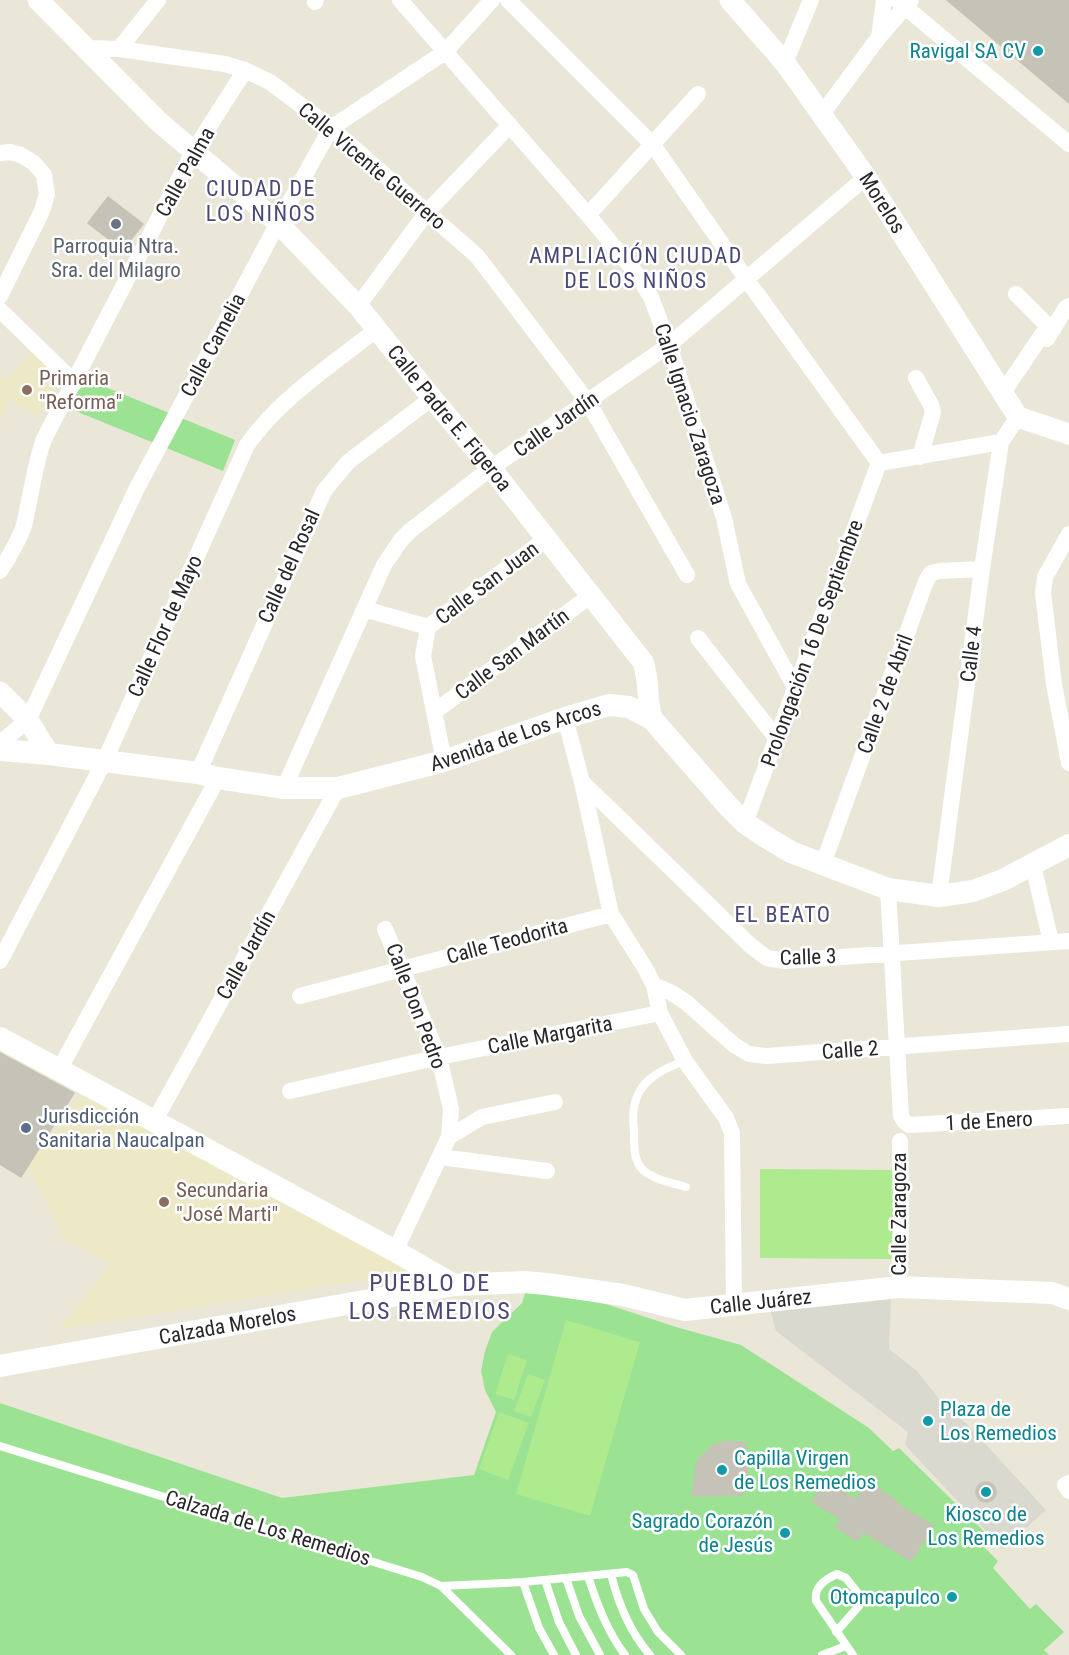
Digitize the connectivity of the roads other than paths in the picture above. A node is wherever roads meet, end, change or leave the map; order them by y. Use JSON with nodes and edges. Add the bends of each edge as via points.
{"nodes":[{"id":1,"x":38,"y":0,"type":"edge"},
{"id":2,"x":158,"y":0,"type":"edge"},
{"id":3,"x":400,"y":0,"type":"edge"},
{"id":4,"x":492,"y":0,"type":"edge"},
{"id":5,"x":508,"y":0,"type":"edge"},
{"id":6,"x":730,"y":0,"type":"edge"},
{"id":7,"x":811,"y":0,"type":"edge"},
{"id":8,"x":884,"y":0,"type":"edge"},
{"id":9,"x":904,"y":3,"type":"edge"},
{"id":10,"x":879,"y":37,"type":"junction"},
{"id":11,"x":86,"y":48,"type":"junction"},
{"id":12,"x":119,"y":49,"type":"junction"},
{"id":13,"x":445,"y":52,"type":"junction"},
{"id":14,"x":785,"y":63,"type":"junction"},
{"id":15,"x":244,"y":70,"type":"junction"},
{"id":16,"x":698,"y":94,"type":"dead end"},
{"id":17,"x":822,"y":114,"type":"junction"},
{"id":18,"x":510,"y":125,"type":"junction"},
{"id":19,"x":331,"y":128,"type":"junction"},
{"id":20,"x":1069,"y":144,"type":"edge"},
{"id":21,"x":653,"y":145,"type":"junction"},
{"id":22,"x":193,"y":152,"type":"junction"},
{"id":23,"x":0,"y":153,"type":"edge"},
{"id":24,"x":866,"y":177,"type":"junction"},
{"id":25,"x":428,"y":212,"type":"junction"},
{"id":26,"x":588,"y":215,"type":"junction"},
{"id":27,"x":278,"y":223,"type":"junction"},
{"id":28,"x":747,"y":280,"type":"junction"},
{"id":29,"x":1016,"y":294,"type":"dead end"},
{"id":30,"x":0,"y":296,"type":"edge"},
{"id":31,"x":358,"y":306,"type":"junction"},
{"id":32,"x":1069,"y":306,"type":"edge"},
{"id":33,"x":0,"y":310,"type":"edge"},
{"id":34,"x":377,"y":329,"type":"junction"},
{"id":35,"x":669,"y":345,"type":"junction"},
{"id":36,"x":916,"y":378,"type":"dead end"},
{"id":37,"x":75,"y":383,"type":"junction"},
{"id":38,"x":432,"y":398,"type":"junction"},
{"id":39,"x":588,"y":402,"type":"junction"},
{"id":40,"x":1009,"y":405,"type":"junction"},
{"id":41,"x":1068,"y":430,"type":"edge"},
{"id":42,"x":1001,"y":442,"type":"junction"},
{"id":43,"x":920,"y":457,"type":"junction"},
{"id":44,"x":879,"y":463,"type":"junction"},
{"id":45,"x":491,"y":468,"type":"junction"},
{"id":46,"x":1069,"y":534,"type":"edge"},
{"id":47,"x":546,"y":539,"type":"junction"},
{"id":48,"x":982,"y":569,"type":"junction"},
{"id":49,"x":0,"y":571,"type":"edge"},
{"id":50,"x":687,"y":575,"type":"dead end"},
{"id":51,"x":590,"y":596,"type":"junction"},
{"id":52,"x":364,"y":609,"type":"junction"},
{"id":53,"x":428,"y":627,"type":"junction"},
{"id":54,"x":698,"y":638,"type":"dead end"},
{"id":55,"x":796,"y":689,"type":"junction"},
{"id":56,"x":0,"y":692,"type":"edge"},
{"id":57,"x":435,"y":712,"type":"junction"},
{"id":58,"x":565,"y":718,"type":"junction"},
{"id":59,"x":652,"y":719,"type":"junction"},
{"id":60,"x":28,"y":720,"type":"junction"},
{"id":61,"x":777,"y":739,"type":"junction"},
{"id":62,"x":0,"y":743,"type":"edge"},
{"id":63,"x":0,"y":750,"type":"edge"},
{"id":64,"x":49,"y":754,"type":"junction"},
{"id":65,"x":444,"y":761,"type":"junction"},
{"id":66,"x":104,"y":762,"type":"junction"},
{"id":67,"x":1069,"y":763,"type":"edge"},
{"id":68,"x":208,"y":776,"type":"junction"},
{"id":69,"x":582,"y":782,"type":"junction"},
{"id":70,"x":284,"y":788,"type":"junction"},
{"id":71,"x":338,"y":788,"type":"junction"},
{"id":72,"x":746,"y":823,"type":"junction"},
{"id":73,"x":1069,"y":845,"type":"edge"},
{"id":74,"x":823,"y":864,"type":"junction"},
{"id":75,"x":1033,"y":865,"type":"junction"},
{"id":76,"x":888,"y":889,"type":"junction"},
{"id":77,"x":939,"y":896,"type":"junction"},
{"id":78,"x":611,"y":914,"type":"junction"},
{"id":79,"x":385,"y":929,"type":"dead end"},
{"id":80,"x":1069,"y":941,"type":"edge"},
{"id":81,"x":1051,"y":942,"type":"junction"},
{"id":82,"x":891,"y":952,"type":"junction"},
{"id":83,"x":0,"y":961,"type":"edge"},
{"id":84,"x":402,"y":969,"type":"junction"},
{"id":85,"x":654,"y":985,"type":"junction"},
{"id":86,"x":300,"y":996,"type":"dead end"},
{"id":87,"x":660,"y":1013,"type":"junction"},
{"id":88,"x":1069,"y":1034,"type":"edge"},
{"id":89,"x":0,"y":1038,"type":"edge"},
{"id":90,"x":899,"y":1047,"type":"junction"},
{"id":91,"x":439,"y":1057,"type":"junction"},
{"id":92,"x":685,"y":1061,"type":"junction"},
{"id":93,"x":59,"y":1070,"type":"junction"},
{"id":94,"x":290,"y":1091,"type":"dead end"},
{"id":95,"x":555,"y":1102,"type":"dead end"},
{"id":96,"x":1069,"y":1116,"type":"edge"},
{"id":97,"x":154,"y":1122,"type":"junction"},
{"id":98,"x":909,"y":1125,"type":"joint"},
{"id":99,"x":449,"y":1137,"type":"junction"},
{"id":100,"x":900,"y":1141,"type":"dead end"},
{"id":101,"x":441,"y":1157,"type":"junction"},
{"id":102,"x":547,"y":1171,"type":"dead end"},
{"id":103,"x":686,"y":1187,"type":"dead end"},
{"id":104,"x":395,"y":1251,"type":"junction"},
{"id":105,"x":454,"y":1285,"type":"junction"},
{"id":106,"x":899,"y":1287,"type":"junction"},
{"id":107,"x":1069,"y":1299,"type":"edge"},
{"id":108,"x":734,"y":1303,"type":"junction"},
{"id":109,"x":0,"y":1366,"type":"edge"},
{"id":110,"x":0,"y":1446,"type":"edge"},
{"id":111,"x":611,"y":1574,"type":"junction"},
{"id":112,"x":588,"y":1576,"type":"junction"},
{"id":113,"x":566,"y":1578,"type":"junction"},
{"id":114,"x":546,"y":1580,"type":"junction"},
{"id":115,"x":523,"y":1582,"type":"junction"},
{"id":116,"x":441,"y":1586,"type":"junction"},
{"id":117,"x":836,"y":1632,"type":"junction"},
{"id":118,"x":846,"y":1646,"type":"junction"},
{"id":119,"x":511,"y":1655,"type":"edge"},
{"id":120,"x":554,"y":1655,"type":"edge"},
{"id":121,"x":576,"y":1655,"type":"edge"},
{"id":122,"x":600,"y":1655,"type":"edge"},
{"id":123,"x":625,"y":1655,"type":"edge"},
{"id":124,"x":650,"y":1655,"type":"edge"},
{"id":125,"x":681,"y":1655,"type":"edge"},
{"id":126,"x":822,"y":1655,"type":"edge"},
{"id":127,"x":853,"y":1655,"type":"edge"}],
"edges":[{"from":1,"to":11,"type":"street","name":"Calle Padre E. Figeroa"},
{"from":2,"to":12,"type":"street"},
{"from":3,"to":13,"type":"street","name":"Calle Ignacio Zaragoza"},
{"from":4,"to":13,"type":"street","name":"Calle Camelia"},
{"from":5,"to":21,"type":"street"},
{"from":6,"to":14,"type":"street","name":"Morelos"},
{"from":7,"to":14,"type":"street"},
{"from":8,"to":10,"type":"street"},
{"from":9,"to":10,"type":"street"},
{"from":9,"to":20,"type":"street"},
{"from":10,"to":17,"type":"street"},
{"from":11,"to":12,"type":"street","name":"Calle Vicente Guerrero"},
{"from":11,"to":22,"type":"street","name":"Calle Padre E. Figeroa"},
{"from":12,"to":15,"type":"street","name":"Calle Vicente Guerrero"},
{"from":13,"to":18,"type":"street","name":"Calle Ignacio Zaragoza"},
{"from":13,"to":19,"type":"street","name":"Calle Camelia"},
{"from":14,"to":17,"type":"street","name":"Morelos"},
{"from":15,"to":19,"type":"street","name":"Calle Vicente Guerrero","via":[[270,82]]},
{"from":15,"to":22,"type":"street","name":"Calle Palma"},
{"from":16,"to":21,"type":"street"},
{"from":17,"to":24,"type":"street","name":"Morelos"},
{"from":18,"to":25,"type":"street"},
{"from":18,"to":26,"type":"street","name":"Calle Ignacio Zaragoza"},
{"from":19,"to":25,"type":"street","name":"Calle Vicente Guerrero"},
{"from":19,"to":27,"type":"street","name":"Calle Camelia"},
{"from":21,"to":26,"type":"street"},
{"from":21,"to":28,"type":"street"},
{"from":22,"to":27,"type":"street","name":"Calle Padre E. Figeroa"},
{"from":22,"to":37,"type":"street","name":"Calle Palma"},
{"from":23,"to":30,"type":"street","via":[[21,155],[34,163],[44,175],[47,194]]},
{"from":24,"to":28,"type":"street","name":"Calle Jardín"},
{"from":24,"to":40,"type":"street","name":"Morelos"},
{"from":25,"to":31,"type":"street"},
{"from":25,"to":39,"type":"street","name":"Calle Vicente Guerrero","via":[[477,255]]},
{"from":26,"to":35,"type":"street","name":"Calle Ignacio Zaragoza","via":[[651,297]]},
{"from":27,"to":31,"type":"street","name":"Calle Padre E. Figeroa"},
{"from":27,"to":60,"type":"street","name":"Calle Camelia","via":[[136,490]]},
{"from":28,"to":35,"type":"street","name":"Calle Jardín"},
{"from":28,"to":44,"type":"street"},
{"from":29,"to":40,"type":"street","via":[[1048,326]]},
{"from":31,"to":34,"type":"street","name":"Calle Padre E. Figeroa"},
{"from":32,"to":40,"type":"street"},
{"from":33,"to":37,"type":"street"},
{"from":34,"to":38,"type":"street","name":"Calle Padre E. Figeroa"},
{"from":34,"to":66,"type":"street","name":"Calle Flor de Mayo","via":[[277,408],[248,445]]},
{"from":35,"to":39,"type":"street","name":"Calle Jardín"},
{"from":35,"to":55,"type":"street","name":"Calle Ignacio Zaragoza","via":[[724,518],[738,584]]},
{"from":36,"to":43,"type":"street","via":[[933,412]]},
{"from":37,"to":49,"type":"street","name":"Calle Palma","via":[[44,439],[24,525]]},
{"from":38,"to":45,"type":"street","name":"Calle Padre E. Figeroa"},
{"from":38,"to":68,"type":"street","name":"Calle del Rosal","via":[[348,462],[324,491]]},
{"from":39,"to":45,"type":"street","name":"Calle Jardín"},
{"from":39,"to":50,"type":"street","name":"Calle Vicente Guerrero"},
{"from":40,"to":41,"type":"street"},
{"from":40,"to":42,"type":"street","name":"Calle 4"},
{"from":42,"to":43,"type":"street"},
{"from":42,"to":48,"type":"street","name":"Calle 4"},
{"from":43,"to":44,"type":"street"},
{"from":44,"to":55,"type":"street","name":"Prolongación 16 De Septiembre"},
{"from":45,"to":47,"type":"street","name":"Calle Padre E. Figeroa"},
{"from":45,"to":52,"type":"street","name":"Calle Jardín","via":[[401,540],[384,565]]},
{"from":46,"to":67,"type":"street","via":[[1045,577],[1043,593]]},
{"from":47,"to":51,"type":"street","name":"Calle Padre E. Figeroa"},
{"from":47,"to":53,"type":"street","name":"Calle San Juan"},
{"from":48,"to":74,"type":"street","name":"Calle 2 de Abril","via":[[940,571],[931,573],[926,581]]},
{"from":48,"to":77,"type":"street","name":"Calle 4"},
{"from":51,"to":57,"type":"street","name":"Calle San Martín"},
{"from":51,"to":59,"type":"street","name":"Calle Padre E. Figeroa","via":[[643,662]]},
{"from":52,"to":53,"type":"street"},
{"from":52,"to":70,"type":"street","name":"Calle Jardín"},
{"from":53,"to":57,"type":"street","via":[[423,656]]},
{"from":54,"to":61,"type":"street"},
{"from":55,"to":61,"type":"street","name":"Prolongación 16 De Septiembre"},
{"from":56,"to":60,"type":"street"},
{"from":57,"to":65,"type":"street"},
{"from":58,"to":59,"type":"main road","name":"Avenida de Los Arcos","via":[[609,705],[629,707]]},
{"from":58,"to":65,"type":"main road","name":"Avenida de Los Arcos"},
{"from":58,"to":69,"type":"street"},
{"from":59,"to":72,"type":"main road","name":"Avenida de Los Arcos"},
{"from":60,"to":62,"type":"street","name":"Calle Camelia"},
{"from":60,"to":64,"type":"street"},
{"from":61,"to":72,"type":"street","name":"Prolongación 16 De Septiembre"},
{"from":63,"to":64,"type":"main road","name":"Avenida de Los Arcos"},
{"from":64,"to":66,"type":"main road","name":"Avenida de Los Arcos"},
{"from":65,"to":71,"type":"main road","name":"Avenida de Los Arcos"},
{"from":66,"to":68,"type":"main road","name":"Avenida de Los Arcos"},
{"from":66,"to":83,"type":"street","name":"Calle Flor de Mayo"},
{"from":68,"to":70,"type":"main road","name":"Avenida de Los Arcos"},
{"from":68,"to":93,"type":"street","name":"Calle del Rosal"},
{"from":69,"to":78,"type":"street"},
{"from":69,"to":82,"type":"street","name":"Calle 3","via":[[767,958],[785,961]]},
{"from":70,"to":71,"type":"main road","name":"Avenida de Los Arcos"},
{"from":71,"to":97,"type":"street","name":"Calle Jardín"},
{"from":72,"to":74,"type":"main road","name":"Avenida de Los Arcos","via":[[791,852]]},
{"from":73,"to":75,"type":"main road","name":"Avenida de Los Arcos"},
{"from":74,"to":76,"type":"main road","name":"Avenida de Los Arcos"},
{"from":75,"to":77,"type":"main road","name":"Avenida de Los Arcos","via":[[973,891]]},
{"from":75,"to":81,"type":"street"},
{"from":76,"to":77,"type":"main road","name":"Avenida de Los Arcos"},
{"from":76,"to":82,"type":"street","name":"Calle Zaragoza"},
{"from":78,"to":84,"type":"street","name":"Calle Teodorita"},
{"from":78,"to":85,"type":"street"},
{"from":79,"to":84,"type":"street","name":"Calle Don Pedro"},
{"from":80,"to":81,"type":"street","name":"Calle 3"},
{"from":81,"to":82,"type":"street","name":"Calle 3"},
{"from":82,"to":90,"type":"street","name":"Calle Zaragoza"},
{"from":84,"to":86,"type":"street","name":"Calle Teodorita"},
{"from":84,"to":91,"type":"street","name":"Calle Don Pedro"},
{"from":85,"to":87,"type":"street"},
{"from":85,"to":90,"type":"street","name":"Calle 2","via":[[687,1003],[749,1054]]},
{"from":87,"to":91,"type":"street","name":"Calle Margarita"},
{"from":87,"to":92,"type":"street"},
{"from":88,"to":90,"type":"street","name":"Calle 2"},
{"from":89,"to":93,"type":"main road"},
{"from":90,"to":98,"type":"street","name":"Calle Zaragoza","via":[[902,1116]]},
{"from":91,"to":94,"type":"street","name":"Calle Margarita"},
{"from":91,"to":99,"type":"street","name":"Calle Don Pedro","via":[[451,1109]]},
{"from":92,"to":103,"type":"lane","via":[[660,1070],[644,1085],[634,1107],[634,1149],[643,1170]]},
{"from":92,"to":108,"type":"street","via":[[726,1118],[732,1133]]},
{"from":93,"to":97,"type":"main road"},
{"from":95,"to":99,"type":"street","via":[[482,1117]]},
{"from":96,"to":98,"type":"street","name":"1 de Enero"},
{"from":97,"to":104,"type":"main road"},
{"from":99,"to":101,"type":"street","name":"Calle Don Pedro"},
{"from":100,"to":106,"type":"street","name":"Calle Zaragoza"},
{"from":101,"to":102,"type":"street"},
{"from":101,"to":104,"type":"street","name":"Calle Don Pedro"},
{"from":104,"to":105,"type":"main road"},
{"from":105,"to":108,"type":"main road","name":"Calle Juárez","via":[[547,1284],[624,1295],[685,1310]]},
{"from":105,"to":109,"type":"main road","name":"Calzada Morelos"},
{"from":106,"to":107,"type":"main road","name":"Calle Juárez","via":[[1052,1293]]},
{"from":106,"to":108,"type":"main road","name":"Calle Juárez"},
{"from":110,"to":116,"type":"lane","name":"Calzada de Los Remedios","via":[[402,1569]]},
{"from":111,"to":112,"type":"lane"},
{"from":111,"to":124,"type":"lane","via":[[628,1623]]},
{"from":111,"to":125,"type":"lane","via":[[633,1575],[644,1609],[658,1632]]},
{"from":112,"to":113,"type":"lane"},
{"from":112,"to":123,"type":"lane","via":[[599,1611]]},
{"from":113,"to":114,"type":"lane"},
{"from":113,"to":122,"type":"lane","via":[[579,1616]]},
{"from":114,"to":115,"type":"lane"},
{"from":114,"to":121,"type":"lane","via":[[559,1622]]},
{"from":115,"to":116,"type":"lane"},
{"from":115,"to":120,"type":"lane","via":[[539,1628]]},
{"from":116,"to":119,"type":"lane","name":"Calzada de Los Remedios"},
{"from":117,"to":117,"type":"lane","via":[[815,1593],[819,1585],[837,1574],[846,1578],[861,1597],[859,1606]]},
{"from":117,"to":118,"type":"lane"},
{"from":118,"to":126,"type":"lane"},
{"from":118,"to":127,"type":"lane"}]}
